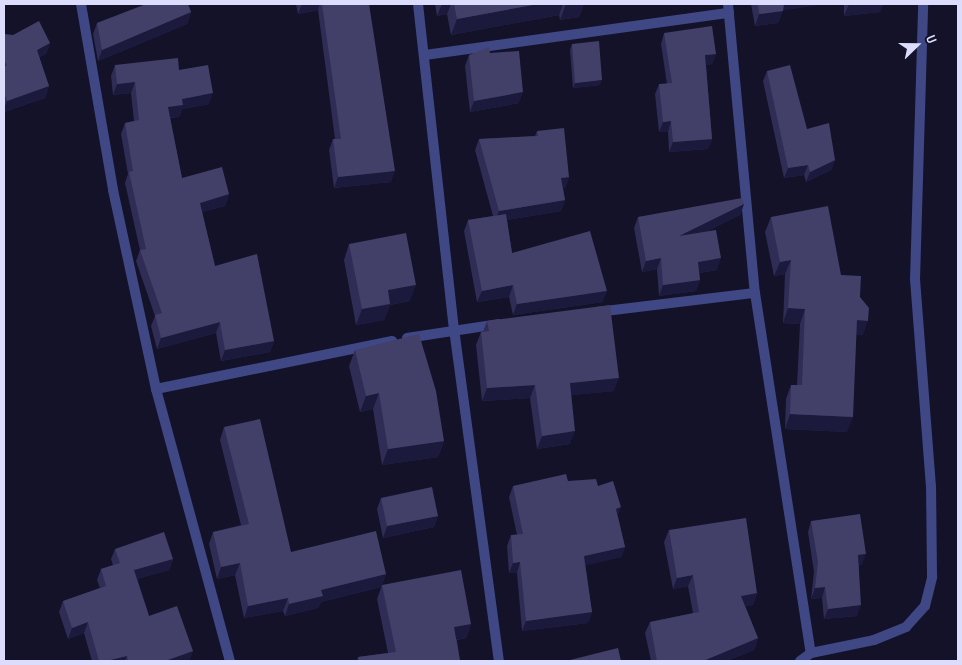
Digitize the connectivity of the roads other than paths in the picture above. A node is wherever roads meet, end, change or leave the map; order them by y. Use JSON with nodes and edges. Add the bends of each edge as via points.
{"nodes":[{"id":1,"x":81,"y":4,"type":"edge"},
{"id":2,"x":418,"y":4,"type":"edge"},
{"id":3,"x":923,"y":4,"type":"edge"},
{"id":4,"x":729,"y":8,"type":"edge"},
{"id":5,"x":424,"y":55,"type":"junction"},
{"id":6,"x":755,"y":292,"type":"junction"},
{"id":7,"x":580,"y":314,"type":"edge"},
{"id":8,"x":512,"y":322,"type":"edge"},
{"id":9,"x":454,"y":329,"type":"junction"},
{"id":10,"x":156,"y":389,"type":"junction"},
{"id":11,"x":811,"y":653,"type":"junction"},
{"id":12,"x":230,"y":661,"type":"edge"},
{"id":13,"x":499,"y":661,"type":"edge"},
{"id":14,"x":800,"y":661,"type":"edge"}],
"edges":[{"from":1,"to":10,"type":"street","via":[[112,190]]},
{"from":2,"to":5,"type":"street"},
{"from":3,"to":11,"type":"street","via":[[915,280],[931,487],[932,577],[925,606],[906,627],[874,640]]},
{"from":4,"to":5,"type":"street"},
{"from":4,"to":6,"type":"street"},
{"from":5,"to":9,"type":"street"},
{"from":6,"to":7,"type":"street"},
{"from":6,"to":11,"type":"street"},
{"from":8,"to":9,"type":"street"},
{"from":9,"to":10,"type":"street"},
{"from":9,"to":13,"type":"street"},
{"from":10,"to":12,"type":"street"},
{"from":11,"to":14,"type":"street"}]}
